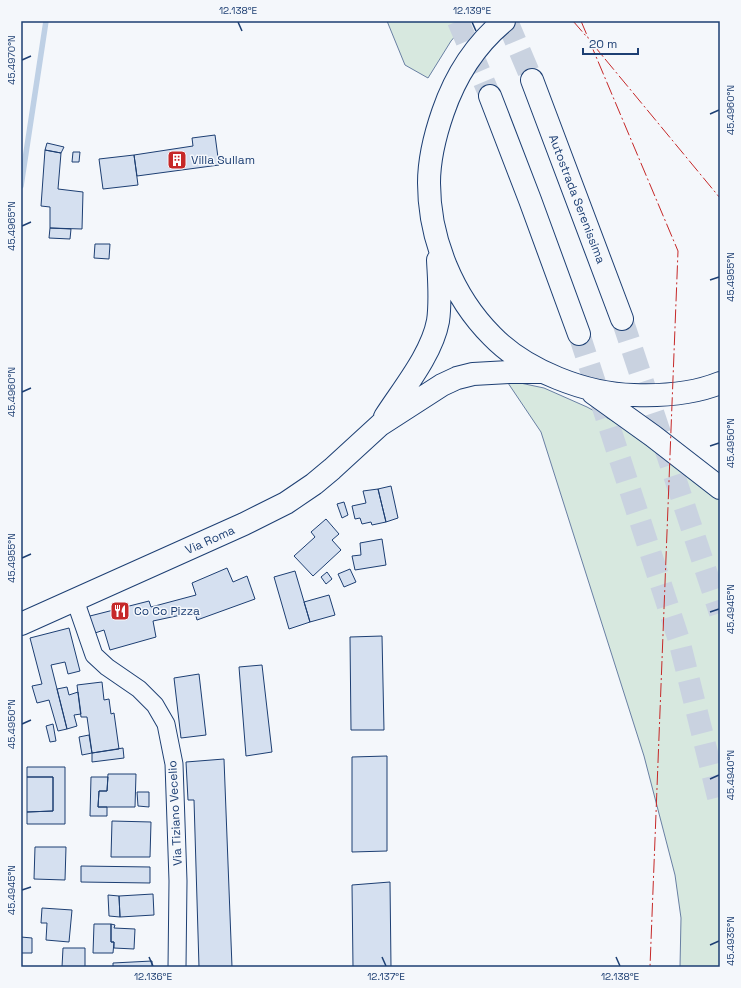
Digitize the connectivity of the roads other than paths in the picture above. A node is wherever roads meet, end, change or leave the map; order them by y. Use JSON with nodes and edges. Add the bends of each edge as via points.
{"nodes":[{"id":1,"x":504,"y":21,"type":"edge"},
{"id":2,"x":532,"y":80,"type":"tunnel mouth"},
{"id":3,"x":490,"y":96,"type":"tunnel mouth"},
{"id":4,"x":436,"y":237,"type":"junction"},
{"id":5,"x":622,"y":319,"type":"tunnel mouth"},
{"id":6,"x":579,"y":334,"type":"tunnel mouth"},
{"id":7,"x":545,"y":372,"type":"junction"},
{"id":8,"x":720,"y":383,"type":"edge"},
{"id":9,"x":586,"y":388,"type":"junction"},
{"id":10,"x":380,"y":425,"type":"junction"},
{"id":11,"x":720,"y":488,"type":"edge"},
{"id":12,"x":75,"y":600,"type":"junction"},
{"id":13,"x":21,"y":624,"type":"edge"},
{"id":14,"x":177,"y":967,"type":"edge"}],
"edges":[{"from":1,"to":4,"type":"main road","via":[[476,49],[447,99],[431,154],[429,184]]},
{"from":2,"to":5,"type":"main road","name":"Autostrada Serenissima"},
{"from":3,"to":6,"type":"main road"},
{"from":4,"to":7,"type":"main road","via":[[454,283],[482,324],[509,351]]},
{"from":4,"to":10,"type":"main road","via":[[440,286],[438,322],[428,349]]},
{"from":7,"to":9,"type":"main road"},
{"from":7,"to":10,"type":"main road","via":[[490,372],[457,378]]},
{"from":8,"to":9,"type":"main road","via":[[685,393],[652,395],[619,395]]},
{"from":9,"to":11,"type":"main road"},
{"from":10,"to":12,"type":"main road","name":"Via Roma","via":[[314,484],[286,503]]},
{"from":12,"to":13,"type":"main road","name":"Via Roma"},
{"from":12,"to":14,"type":"street","name":"Via Tiziano Vecelio","via":[[94,655],[139,689],[155,705],[166,724],[174,764],[178,881]]}]}
